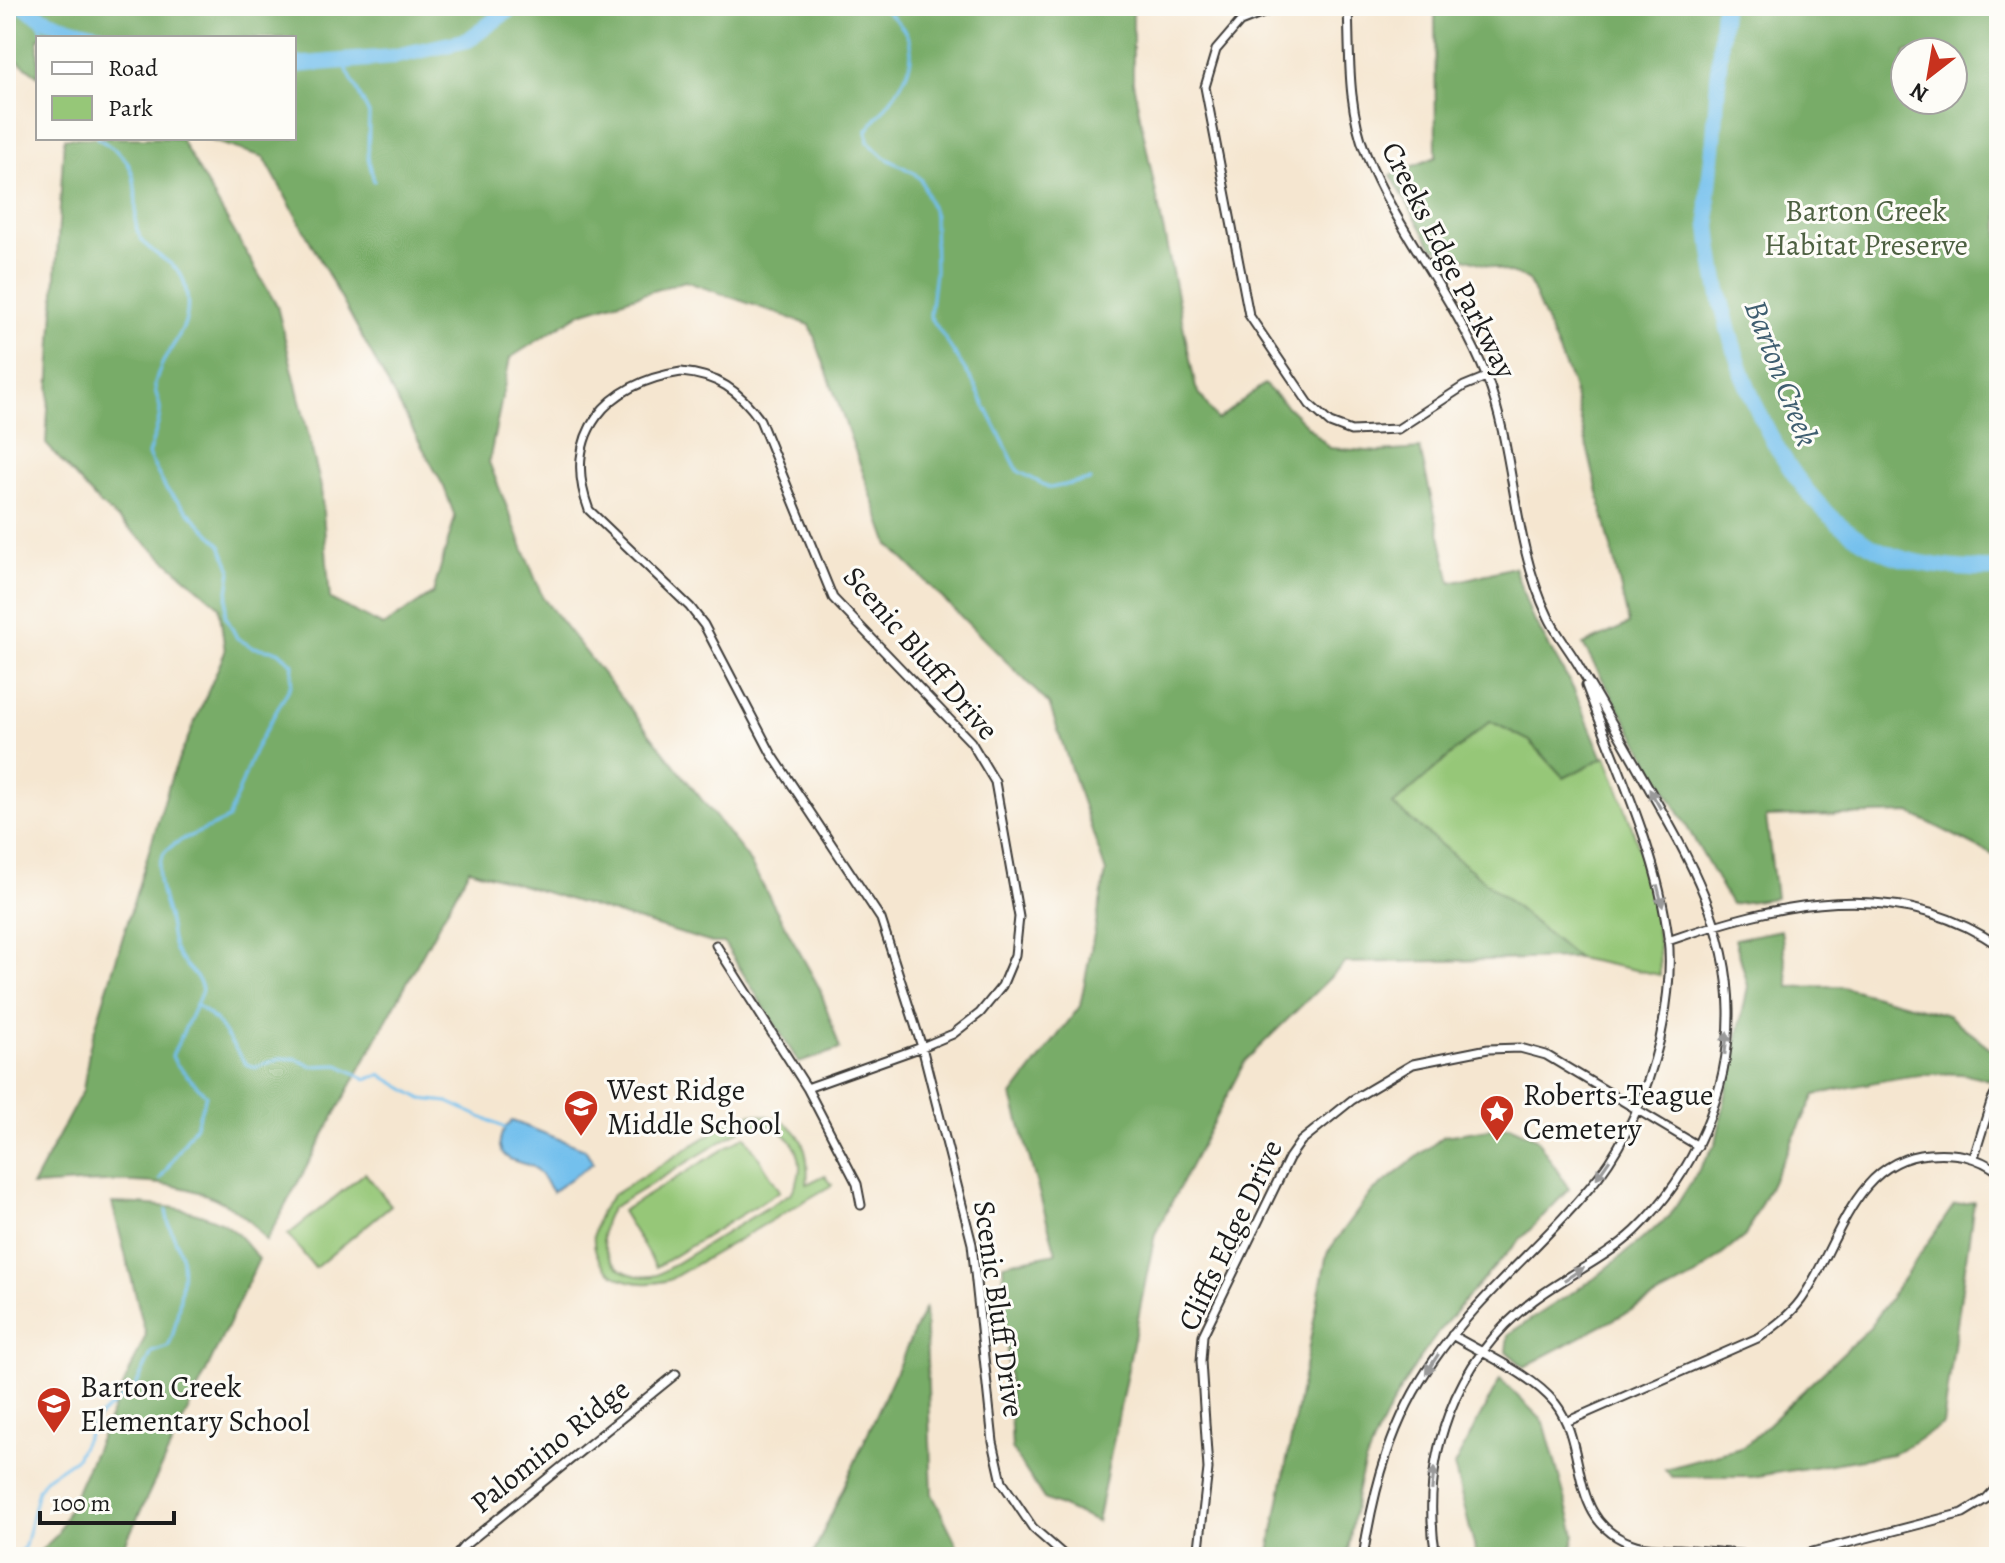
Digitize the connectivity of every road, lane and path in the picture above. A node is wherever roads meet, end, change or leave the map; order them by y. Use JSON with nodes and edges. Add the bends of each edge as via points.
{"nodes":[{"id":1,"x":1300,"y":6,"type":"edge"},
{"id":2,"x":1348,"y":6,"type":"edge"},
{"id":3,"x":1486,"y":377,"type":"junction"},
{"id":4,"x":1578,"y":664,"type":"junction"},
{"id":5,"x":1716,"y":924,"type":"junction"},
{"id":6,"x":1668,"y":941,"type":"junction"},
{"id":7,"x":716,"y":945,"type":"dead end"},
{"id":8,"x":1999,"y":946,"type":"edge"},
{"id":9,"x":922,"y":1047,"type":"junction"},
{"id":10,"x":1999,"y":1087,"type":"edge"},
{"id":11,"x":807,"y":1088,"type":"junction"},
{"id":12,"x":1638,"y":1109,"type":"junction"},
{"id":13,"x":1698,"y":1146,"type":"junction"},
{"id":14,"x":1974,"y":1157,"type":"junction"},
{"id":15,"x":1999,"y":1172,"type":"edge"},
{"id":16,"x":861,"y":1205,"type":"dead end"},
{"id":17,"x":1452,"y":1335,"type":"junction"},
{"id":18,"x":1482,"y":1353,"type":"junction"},
{"id":19,"x":676,"y":1374,"type":"dead end"},
{"id":20,"x":1566,"y":1422,"type":"junction"},
{"id":21,"x":1999,"y":1485,"type":"edge"},
{"id":22,"x":455,"y":1557,"type":"edge"},
{"id":23,"x":1066,"y":1557,"type":"edge"},
{"id":24,"x":1198,"y":1557,"type":"edge"},
{"id":25,"x":1363,"y":1557,"type":"edge"},
{"id":26,"x":1436,"y":1557,"type":"edge"},
{"id":27,"x":1771,"y":1557,"type":"edge"},
{"id":28,"x":1793,"y":1557,"type":"edge"}],
"edges":[{"from":1,"to":3,"type":"street","via":[[1276,8],[1240,22],[1216,50],[1205,87],[1249,315],[1310,405],[1330,423],[1351,431],[1398,429]]},
{"from":2,"to":3,"type":"street","name":"Creeks Edge Parkway","via":[[1351,88],[1366,154]]},
{"from":3,"to":4,"type":"street","name":"Creeks Edge Parkway","via":[[1504,435],[1536,586],[1548,618]]},
{"from":5,"to":4,"type":"street","name":"Creeks Edge Parkway","one_way":true,"via":[[1690,860]]},
{"from":4,"to":6,"type":"street","name":"Creeks Edge Parkway","one_way":true,"via":[[1648,854]]},
{"from":5,"to":6,"type":"street"},
{"from":5,"to":8,"type":"street","via":[[1799,905],[1861,900],[1923,908]]},
{"from":13,"to":5,"type":"street","name":"Creeks Edge Parkway","one_way":true,"via":[[1727,1047],[1726,971]]},
{"from":6,"to":12,"type":"street","name":"Creeks Edge Parkway","via":[[1662,1030]]},
{"from":7,"to":11,"type":"street"},
{"from":9,"to":9,"type":"street","name":"Scenic Bluff Drive","via":[[953,1034],[980,1013],[1002,986],[1015,955],[1019,917],[995,782],[971,742],[833,598],[760,420],[746,400],[727,384],[701,374],[681,372],[639,383],[605,406],[585,436],[579,471],[589,510],[704,625],[771,753],[881,919]]},
{"from":9,"to":11,"type":"street","name":"Scenic Bluff Drive"},
{"from":9,"to":23,"type":"street","name":"Scenic Bluff Drive","via":[[972,1244],[1002,1482],[1033,1528]]},
{"from":10,"to":14,"type":"street"},
{"from":11,"to":16,"type":"street","via":[[857,1184]]},
{"from":12,"to":13,"type":"street","name":"Cliffs Edge Drive"},
{"from":12,"to":17,"type":"street","name":"Creeks Edge Parkway","one_way":true,"via":[[1599,1175]]},
{"from":12,"to":24,"type":"street","name":"Cliffs Edge Drive","via":[[1546,1055],[1520,1048],[1488,1049],[1413,1064],[1388,1076],[1301,1141],[1203,1335],[1208,1469]]},
{"from":18,"to":13,"type":"street","name":"Creeks Edge Parkway","one_way":true,"via":[[1537,1297],[1634,1231],[1681,1176]]},
{"from":14,"to":15,"type":"street"},
{"from":14,"to":20,"type":"street","via":[[1949,1152],[1897,1161],[1865,1187],[1802,1299],[1777,1325]]},
{"from":17,"to":18,"type":"street"},
{"from":17,"to":25,"type":"street","name":"Creeks Edge Parkway","one_way":true,"via":[[1392,1438],[1380,1470]]},
{"from":18,"to":20,"type":"street","via":[[1539,1388]]},
{"from":26,"to":18,"type":"street","name":"Creeks Edge Parkway","one_way":true,"via":[[1430,1513],[1436,1454],[1453,1401]]},
{"from":19,"to":22,"type":"street","name":"Palomino Ridge"},
{"from":20,"to":27,"type":"street","via":[[1582,1489],[1592,1512],[1610,1532],[1636,1546]]},
{"from":21,"to":28,"type":"street","via":[[1986,1499],[1950,1518]]}]}
